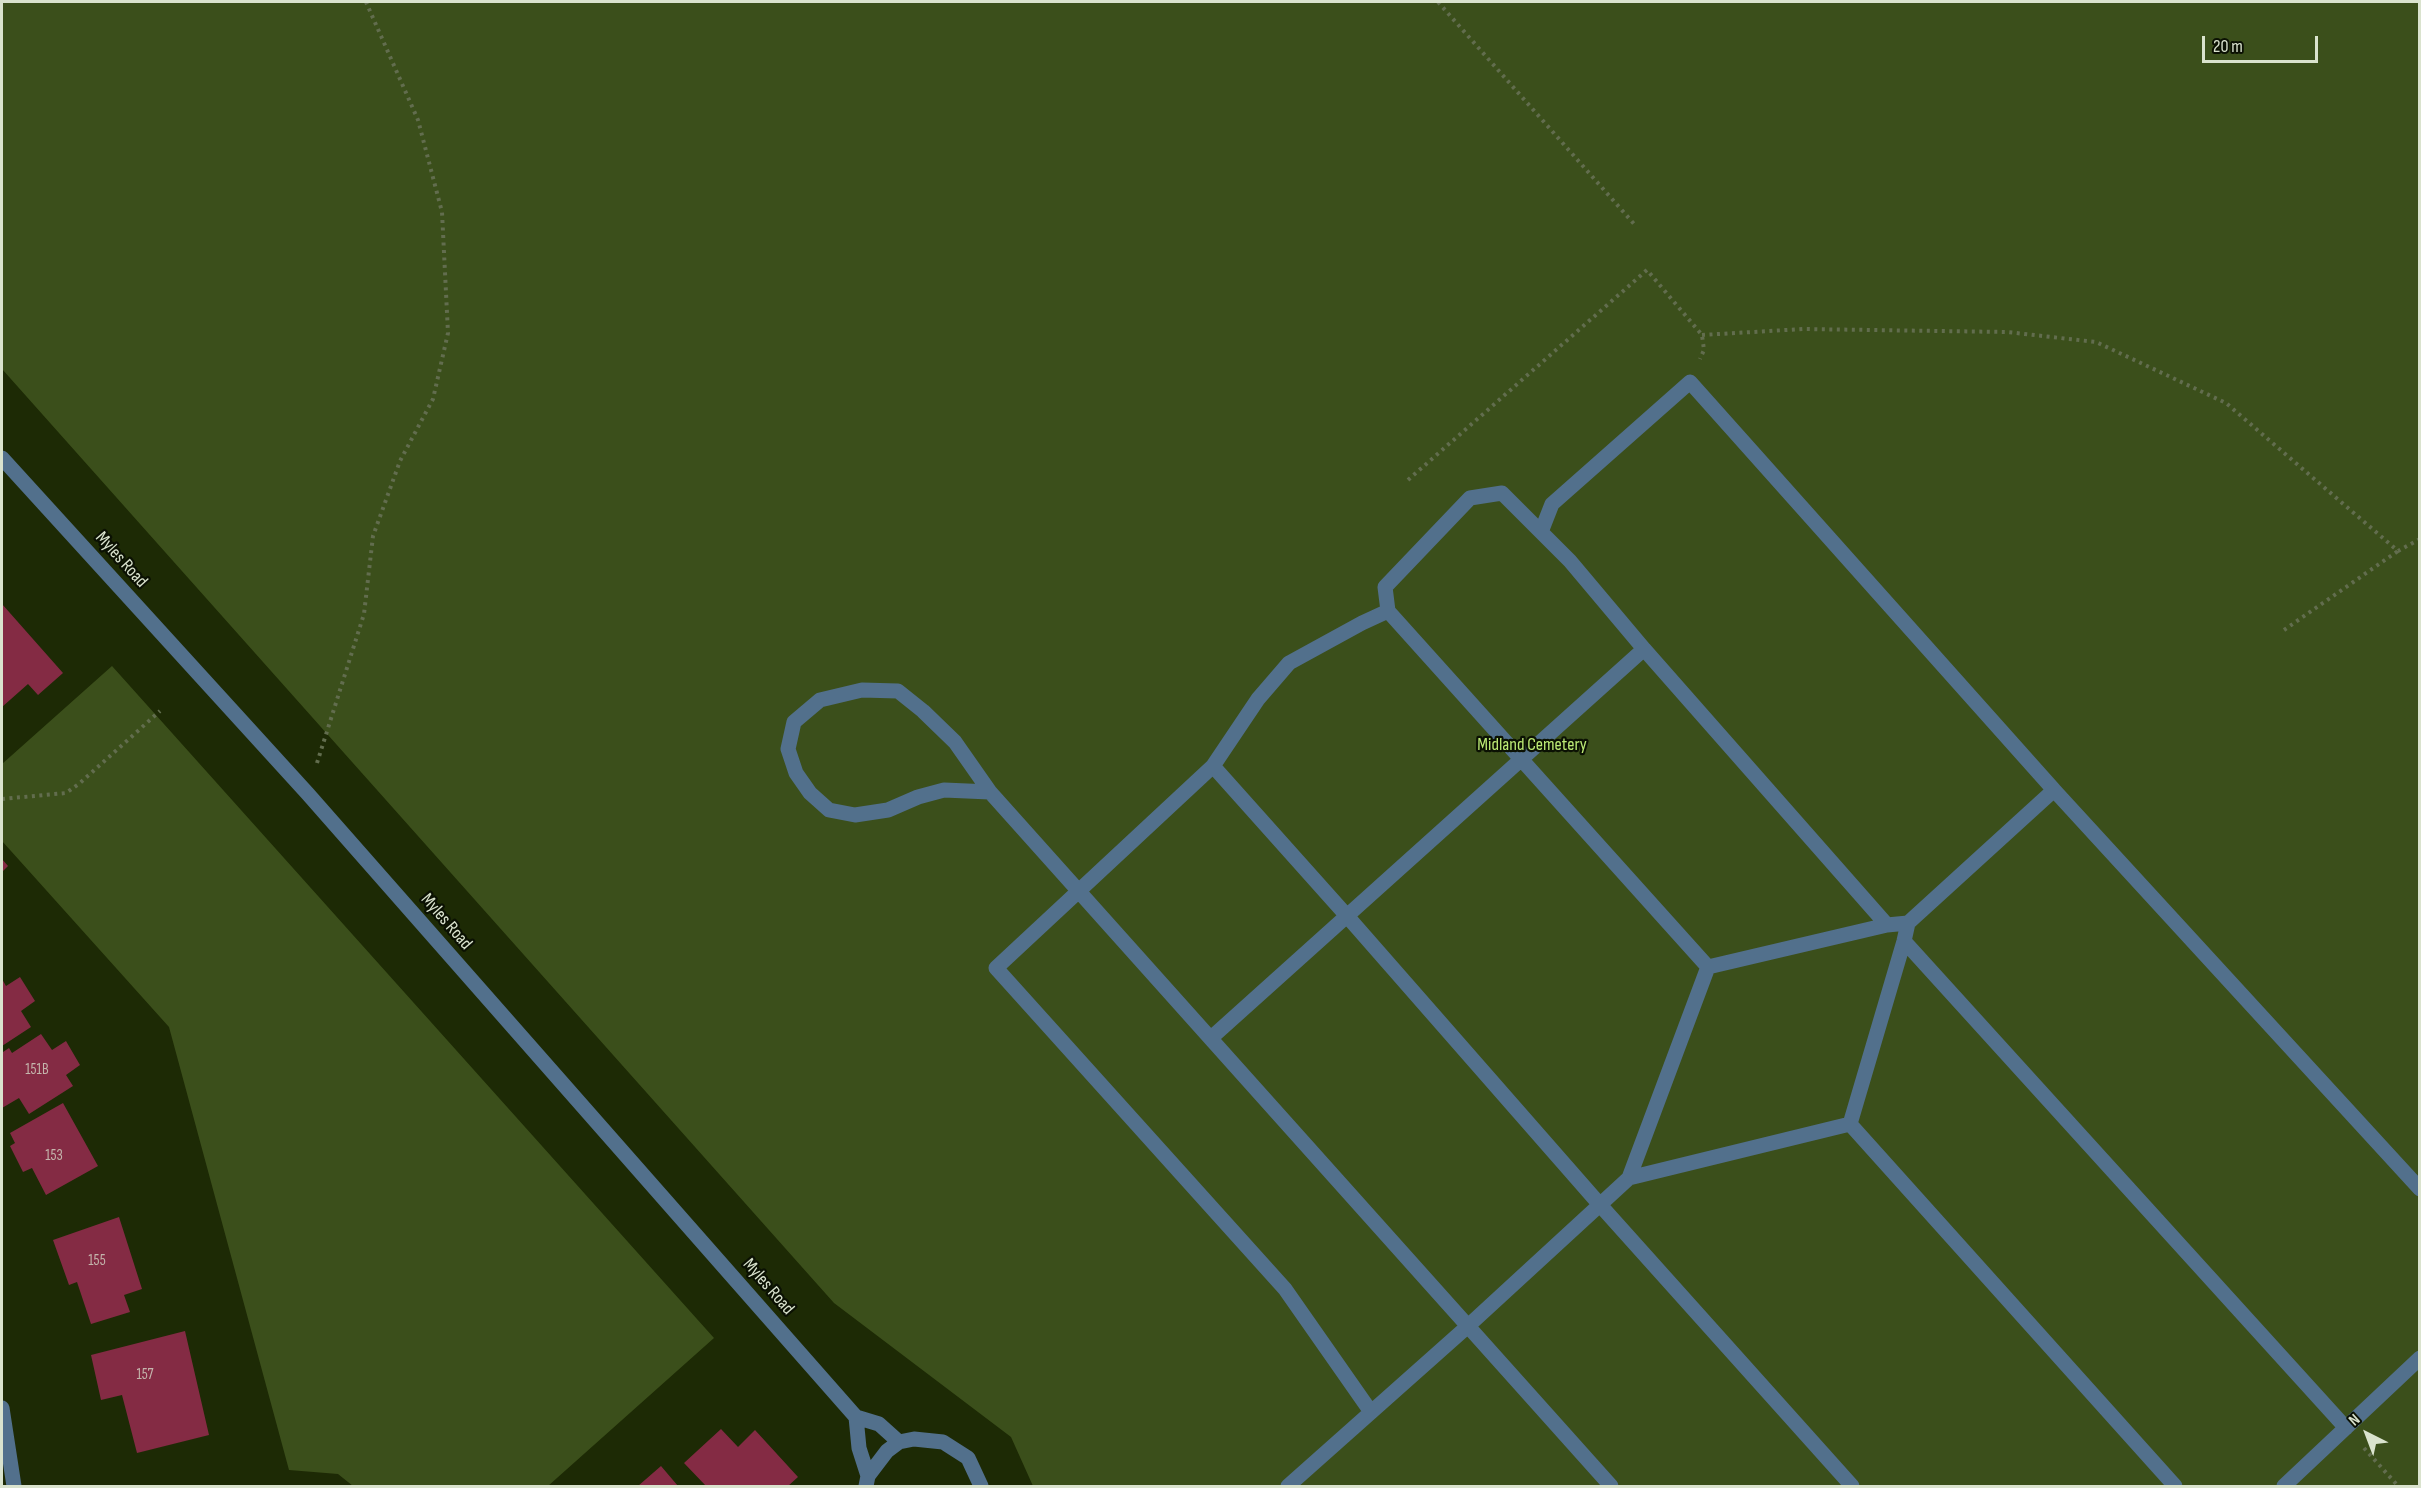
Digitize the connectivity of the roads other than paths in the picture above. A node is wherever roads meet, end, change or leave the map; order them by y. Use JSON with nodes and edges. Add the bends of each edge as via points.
{"nodes":[{"id":1,"x":2,"y":458,"type":"edge"},
{"id":2,"x":1540,"y":532,"type":"junction"},
{"id":3,"x":1388,"y":611,"type":"junction"},
{"id":4,"x":1644,"y":649,"type":"junction"},
{"id":5,"x":1522,"y":759,"type":"junction"},
{"id":6,"x":1213,"y":766,"type":"junction"},
{"id":7,"x":2054,"y":790,"type":"junction"},
{"id":8,"x":990,"y":792,"type":"junction"},
{"id":9,"x":1079,"y":891,"type":"junction"},
{"id":10,"x":1347,"y":916,"type":"junction"},
{"id":11,"x":1908,"y":923,"type":"junction"},
{"id":12,"x":1887,"y":925,"type":"junction"},
{"id":13,"x":1904,"y":942,"type":"junction"},
{"id":14,"x":1708,"y":967,"type":"junction"},
{"id":15,"x":1211,"y":1038,"type":"junction"},
{"id":16,"x":1850,"y":1124,"type":"junction"},
{"id":17,"x":1629,"y":1178,"type":"junction"},
{"id":18,"x":2420,"y":1189,"type":"edge"},
{"id":19,"x":1601,"y":1206,"type":"junction"},
{"id":20,"x":1468,"y":1326,"type":"junction"},
{"id":21,"x":2420,"y":1358,"type":"edge"},
{"id":22,"x":2,"y":1408,"type":"edge"},
{"id":23,"x":1371,"y":1412,"type":"junction"},
{"id":24,"x":856,"y":1417,"type":"junction"},
{"id":25,"x":2346,"y":1428,"type":"junction"},
{"id":26,"x":899,"y":1442,"type":"junction"},
{"id":27,"x":867,"y":1481,"type":"edge"},
{"id":28,"x":14,"y":1486,"type":"edge"},
{"id":29,"x":981,"y":1486,"type":"edge"},
{"id":30,"x":1288,"y":1486,"type":"edge"},
{"id":31,"x":1611,"y":1486,"type":"edge"},
{"id":32,"x":1852,"y":1486,"type":"edge"},
{"id":33,"x":2175,"y":1486,"type":"edge"},
{"id":34,"x":2284,"y":1486,"type":"edge"}],
"edges":[{"from":1,"to":24,"type":"street","name":"Myles Road","via":[[308,794]]},
{"from":2,"to":3,"type":"street","via":[[1502,493],[1470,498],[1385,587]]},
{"from":2,"to":4,"type":"street","via":[[1570,561]]},
{"from":2,"to":7,"type":"street","via":[[1552,504],[1690,382]]},
{"from":3,"to":5,"type":"street"},
{"from":3,"to":6,"type":"street","via":[[1289,663],[1258,699]]},
{"from":4,"to":5,"type":"street"},
{"from":4,"to":12,"type":"street"},
{"from":5,"to":10,"type":"street"},
{"from":5,"to":14,"type":"street"},
{"from":6,"to":9,"type":"street"},
{"from":6,"to":10,"type":"street"},
{"from":7,"to":11,"type":"street"},
{"from":7,"to":18,"type":"street"},
{"from":8,"to":8,"type":"street","via":[[955,742],[898,692],[862,690],[820,700],[794,722],[788,749],[796,773],[829,810],[855,815],[888,810],[945,790]]},
{"from":8,"to":9,"type":"street"},
{"from":9,"to":15,"type":"street"},
{"from":9,"to":23,"type":"street","via":[[996,968],[1285,1289]]},
{"from":10,"to":15,"type":"street"},
{"from":10,"to":19,"type":"street"},
{"from":11,"to":12,"type":"street"},
{"from":11,"to":13,"type":"street"},
{"from":12,"to":14,"type":"street"},
{"from":13,"to":16,"type":"street"},
{"from":13,"to":25,"type":"street"},
{"from":14,"to":17,"type":"street"},
{"from":15,"to":20,"type":"street"},
{"from":16,"to":17,"type":"street"},
{"from":16,"to":33,"type":"street"},
{"from":17,"to":19,"type":"street"},
{"from":19,"to":20,"type":"street"},
{"from":19,"to":32,"type":"street"},
{"from":20,"to":23,"type":"street"},
{"from":20,"to":31,"type":"street"},
{"from":21,"to":25,"type":"street"},
{"from":22,"to":28,"type":"street"},
{"from":23,"to":30,"type":"street"},
{"from":24,"to":26,"type":"street","name":"Myles Road","via":[[879,1424]]},
{"from":24,"to":27,"type":"street"},
{"from":25,"to":34,"type":"street"},
{"from":26,"to":27,"type":"street","via":[[886,1451]]},
{"from":26,"to":29,"type":"street","via":[[943,1442],[968,1458]]}]}
